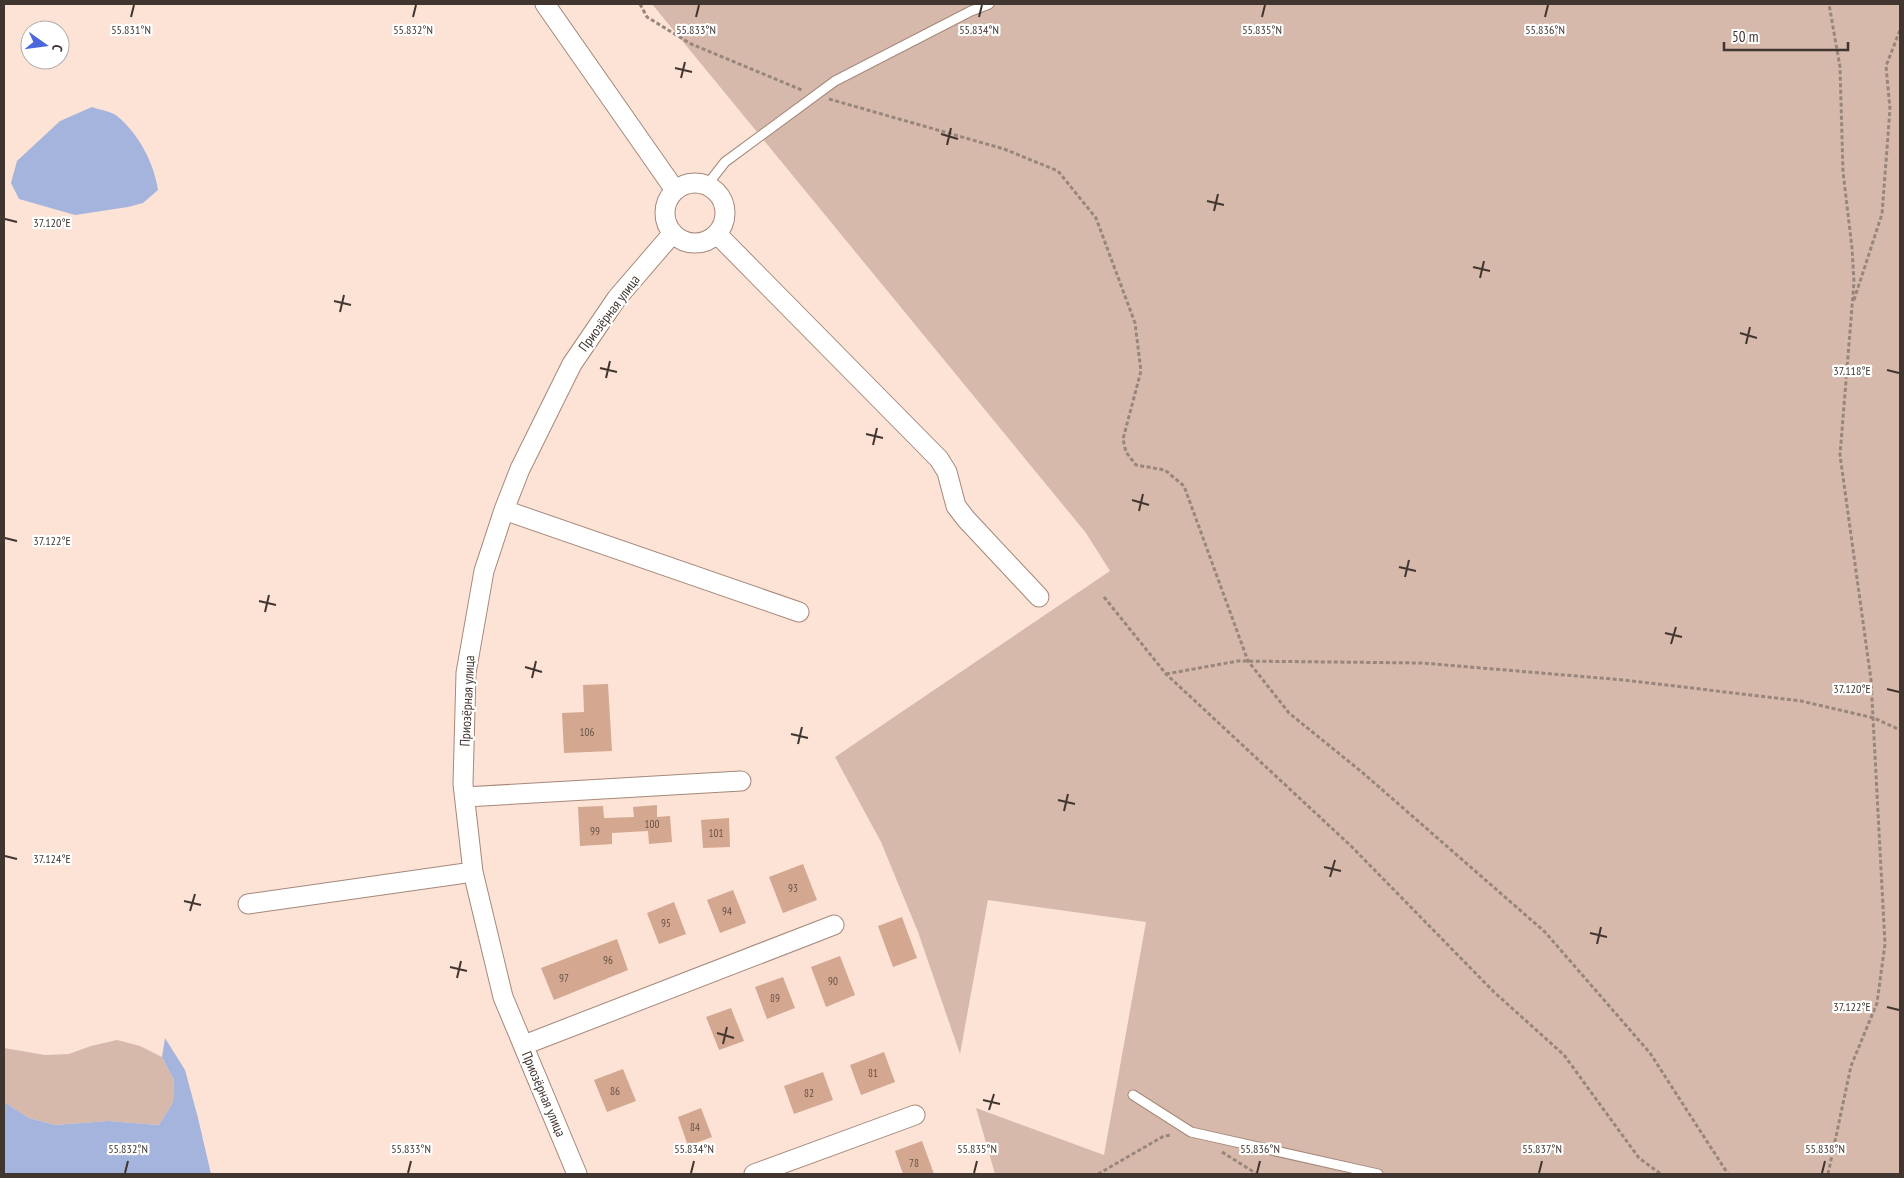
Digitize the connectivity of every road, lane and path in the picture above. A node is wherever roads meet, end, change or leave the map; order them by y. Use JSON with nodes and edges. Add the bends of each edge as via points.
{"nodes":[{"id":1,"x":545,"y":4,"type":"edge"},
{"id":2,"x":640,"y":4,"type":"edge"},
{"id":3,"x":989,"y":4,"type":"edge"},
{"id":4,"x":1828,"y":4,"type":"edge"},
{"id":5,"x":1900,"y":30,"type":"edge"},
{"id":6,"x":816,"y":95,"type":"junction"},
{"id":7,"x":707,"y":185,"type":"junction"},
{"id":8,"x":676,"y":190,"type":"junction"},
{"id":9,"x":673,"y":233,"type":"junction"},
{"id":10,"x":717,"y":234,"type":"junction"},
{"id":11,"x":1852,"y":306,"type":"junction"},
{"id":12,"x":504,"y":510,"type":"junction"},
{"id":13,"x":1039,"y":597,"type":"dead end"},
{"id":14,"x":1104,"y":597,"type":"dead end"},
{"id":15,"x":799,"y":612,"type":"dead end"},
{"id":16,"x":1248,"y":661,"type":"junction"},
{"id":17,"x":1166,"y":674,"type":"junction"},
{"id":18,"x":1874,"y":718,"type":"junction"},
{"id":19,"x":1900,"y":730,"type":"edge"},
{"id":20,"x":741,"y":782,"type":"dead end"},
{"id":21,"x":464,"y":797,"type":"junction"},
{"id":22,"x":473,"y":872,"type":"junction"},
{"id":23,"x":248,"y":904,"type":"dead end"},
{"id":24,"x":834,"y":925,"type":"dead end"},
{"id":25,"x":524,"y":1046,"type":"junction"},
{"id":26,"x":1133,"y":1095,"type":"dead end"},
{"id":27,"x":915,"y":1115,"type":"dead end"},
{"id":28,"x":1191,"y":1132,"type":"junction"},
{"id":29,"x":577,"y":1174,"type":"edge"},
{"id":30,"x":754,"y":1174,"type":"edge"},
{"id":31,"x":1098,"y":1174,"type":"edge"},
{"id":32,"x":1378,"y":1174,"type":"edge"},
{"id":33,"x":1661,"y":1174,"type":"edge"},
{"id":34,"x":1728,"y":1174,"type":"edge"},
{"id":35,"x":1828,"y":1174,"type":"edge"}],
"edges":[{"from":1,"to":8,"type":"street"},
{"from":2,"to":6,"type":"path","via":[[647,17],[691,44]]},
{"from":3,"to":6,"type":"lane","via":[[835,81]]},
{"from":4,"to":11,"type":"path","via":[[1840,66],[1843,172],[1854,282]]},
{"from":5,"to":11,"type":"path","via":[[1886,66],[1890,109],[1882,214]]},
{"from":6,"to":7,"type":"lane","via":[[725,162]]},
{"from":6,"to":16,"type":"path","via":[[1004,149],[1058,172],[1096,218],[1134,323],[1141,371],[1124,439],[1126,452],[1136,465],[1165,470],[1184,486]]},
{"from":7,"to":8,"type":"street","via":[[690,183]]},
{"from":7,"to":10,"type":"street","via":[[720,196],[726,211]]},
{"from":8,"to":9,"type":"street","via":[[670,196],[665,211],[668,227]]},
{"from":9,"to":10,"type":"street","via":[[679,239],[695,244],[711,240]]},
{"from":9,"to":12,"type":"street","name":"Приозёрная улица","via":[[618,298],[572,364],[520,469]]},
{"from":10,"to":13,"type":"street","via":[[938,459],[947,472],[956,506]]},
{"from":11,"to":18,"type":"path","via":[[1840,456]]},
{"from":12,"to":15,"type":"street"},
{"from":12,"to":21,"type":"street","name":"Приозёрная улица","via":[[484,571],[466,673]]},
{"from":14,"to":17,"type":"path"},
{"from":16,"to":17,"type":"path","via":[[1238,660]]},
{"from":16,"to":18,"type":"path","via":[[1422,663],[1624,680],[1801,701]]},
{"from":16,"to":34,"type":"path","via":[[1290,713],[1545,932],[1650,1053]]},
{"from":17,"to":33,"type":"path","via":[[1351,846],[1494,992],[1564,1055],[1640,1158]]},
{"from":18,"to":19,"type":"path"},
{"from":18,"to":35,"type":"path","via":[[1885,944],[1877,1003],[1851,1066]]},
{"from":20,"to":21,"type":"street"},
{"from":21,"to":22,"type":"street","name":"Приозёрная улица"},
{"from":22,"to":23,"type":"street"},
{"from":22,"to":25,"type":"street","name":"Приозёрная улица","via":[[503,997]]},
{"from":24,"to":25,"type":"street"},
{"from":25,"to":29,"type":"street","name":"Приозёрная улица"},
{"from":26,"to":28,"type":"lane"},
{"from":27,"to":30,"type":"street"},
{"from":28,"to":31,"type":"path","via":[[1164,1136]]},
{"from":28,"to":32,"type":"lane"}]}
